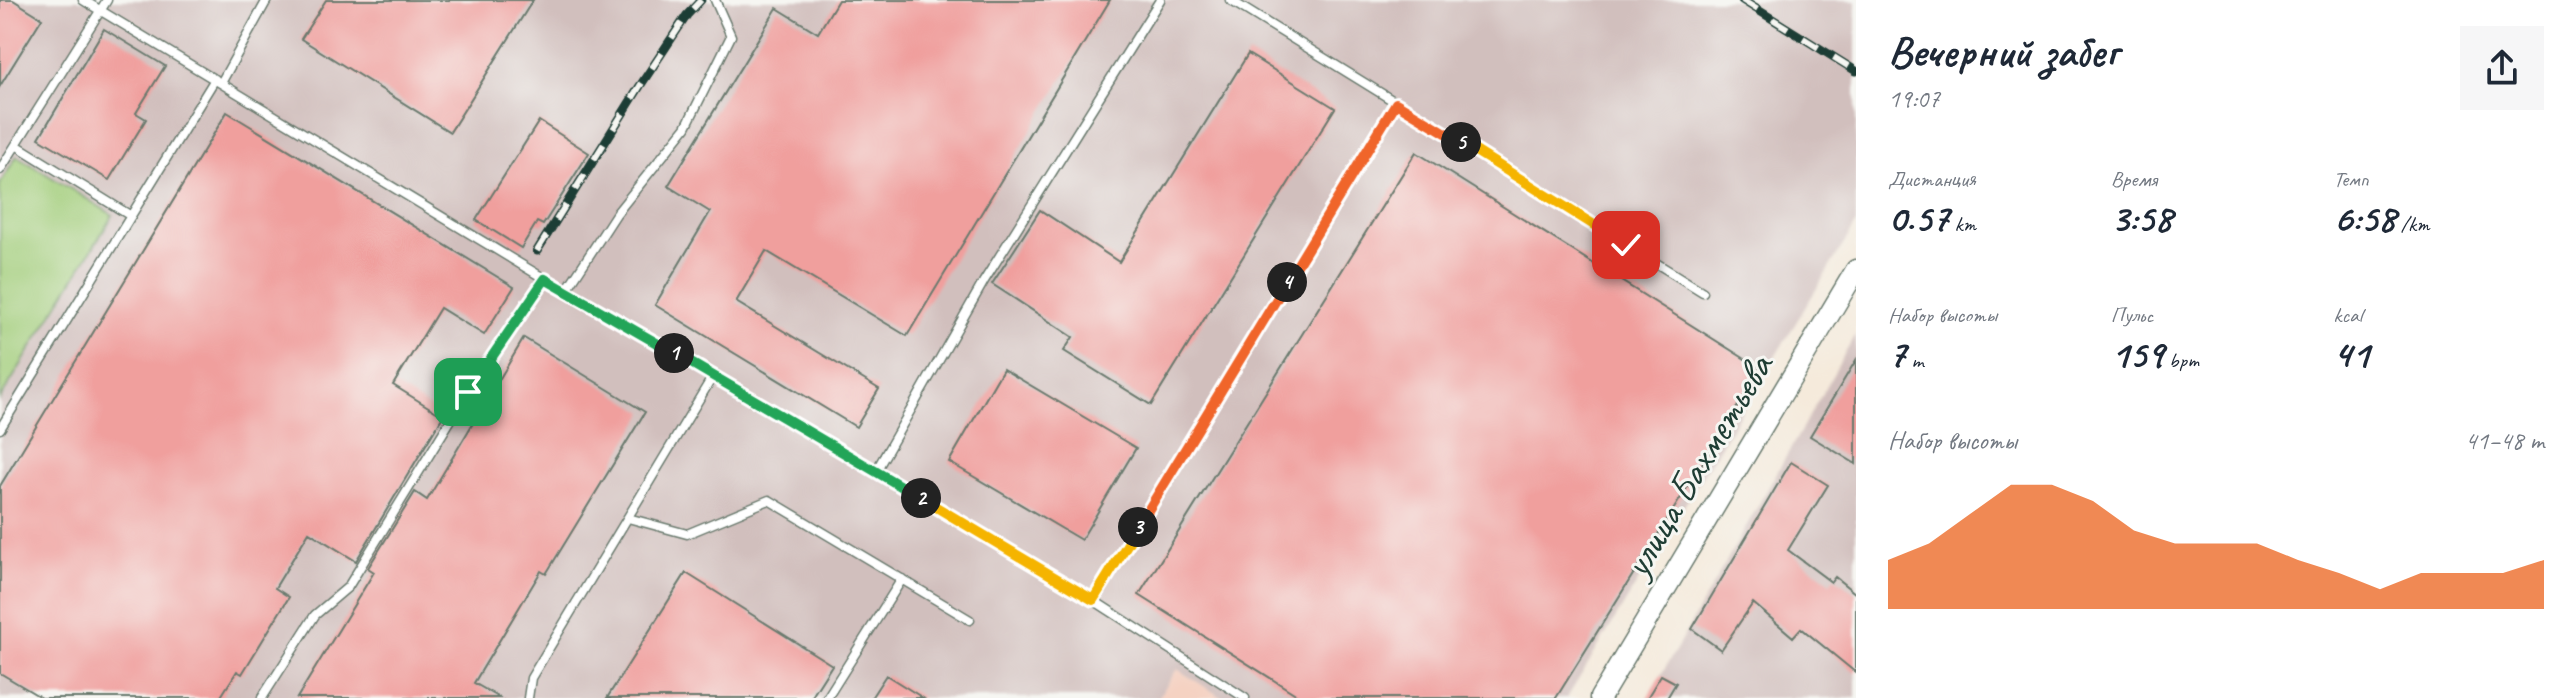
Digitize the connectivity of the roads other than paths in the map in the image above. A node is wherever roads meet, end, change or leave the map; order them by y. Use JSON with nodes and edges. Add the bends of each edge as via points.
{"nodes":[{"id":1,"x":83,"y":0,"type":"edge"},
{"id":2,"x":107,"y":0,"type":"edge"},
{"id":3,"x":267,"y":0,"type":"edge"},
{"id":4,"x":715,"y":0,"type":"edge"},
{"id":5,"x":1160,"y":0,"type":"edge"},
{"id":6,"x":1230,"y":0,"type":"edge"},
{"id":7,"x":101,"y":10,"type":"junction"},
{"id":8,"x":218,"y":81,"type":"junction"},
{"id":9,"x":1396,"y":103,"type":"junction"},
{"id":10,"x":16,"y":145,"type":"junction"},
{"id":11,"x":0,"y":170,"type":"edge"},
{"id":12,"x":131,"y":216,"type":"junction"},
{"id":13,"x":1856,"y":270,"type":"edge"},
{"id":14,"x":545,"y":279,"type":"junction"},
{"id":15,"x":566,"y":291,"type":"junction"},
{"id":16,"x":1703,"y":292,"type":"dead end"},
{"id":17,"x":713,"y":376,"type":"junction"},
{"id":18,"x":0,"y":429,"type":"edge"},
{"id":19,"x":876,"y":471,"type":"junction"},
{"id":20,"x":628,"y":518,"type":"junction"},
{"id":21,"x":902,"y":579,"type":"junction"},
{"id":22,"x":1093,"y":600,"type":"junction"},
{"id":23,"x":970,"y":620,"type":"dead end"},
{"id":24,"x":262,"y":698,"type":"edge"},
{"id":25,"x":528,"y":698,"type":"edge"},
{"id":26,"x":827,"y":698,"type":"edge"},
{"id":27,"x":1245,"y":698,"type":"edge"},
{"id":28,"x":1600,"y":698,"type":"edge"}],
"edges":[{"from":1,"to":7,"type":"lane"},
{"from":2,"to":7,"type":"lane"},
{"from":3,"to":8,"type":"lane"},
{"from":4,"to":15,"type":"lane","via":[[731,36],[686,127],[616,214]]},
{"from":5,"to":19,"type":"lane","via":[[984,281]]},
{"from":6,"to":9,"type":"lane"},
{"from":7,"to":8,"type":"lane"},
{"from":7,"to":10,"type":"lane"},
{"from":8,"to":12,"type":"lane"},
{"from":8,"to":14,"type":"lane"},
{"from":9,"to":16,"type":"lane"},
{"from":9,"to":22,"type":"lane"},
{"from":10,"to":11,"type":"lane"},
{"from":10,"to":12,"type":"lane"},
{"from":12,"to":18,"type":"lane"},
{"from":13,"to":28,"type":"street","name":"улица Бахметьева"},
{"from":14,"to":15,"type":"lane"},
{"from":14,"to":24,"type":"lane","via":[[348,587],[315,615]]},
{"from":15,"to":17,"type":"lane"},
{"from":17,"to":19,"type":"lane"},
{"from":17,"to":20,"type":"lane"},
{"from":19,"to":22,"type":"lane"},
{"from":20,"to":21,"type":"lane","via":[[687,534],[769,500]]},
{"from":20,"to":25,"type":"lane","via":[[531,678]]},
{"from":21,"to":23,"type":"lane"},
{"from":21,"to":26,"type":"lane"},
{"from":22,"to":27,"type":"lane"}]}
